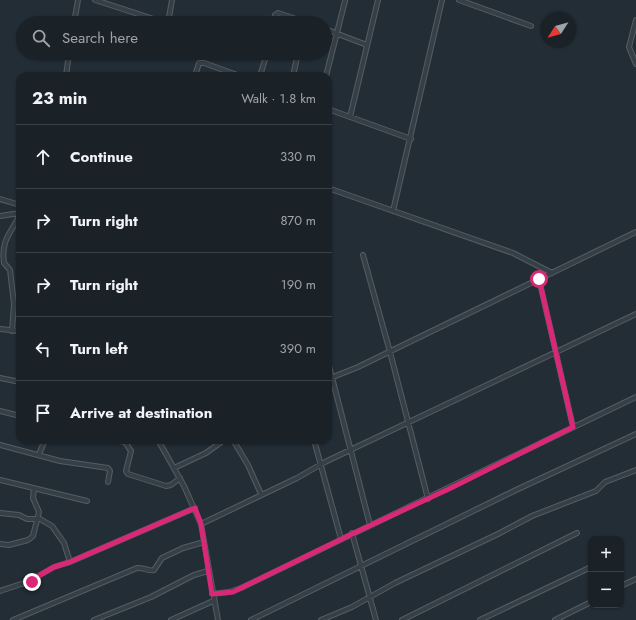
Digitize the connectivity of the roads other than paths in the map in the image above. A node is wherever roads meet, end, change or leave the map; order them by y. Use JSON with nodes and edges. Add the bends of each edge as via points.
{"nodes":[{"id":1,"x":78,"y":0,"type":"edge"},
{"id":2,"x":95,"y":0,"type":"edge"},
{"id":3,"x":172,"y":0,"type":"edge"},
{"id":4,"x":378,"y":0,"type":"edge"},
{"id":5,"x":442,"y":0,"type":"edge"},
{"id":6,"x":459,"y":0,"type":"edge"},
{"id":7,"x":345,"y":1,"type":"edge"},
{"id":8,"x":75,"y":16,"type":"edge"},
{"id":9,"x":145,"y":16,"type":"edge"},
{"id":10,"x":169,"y":16,"type":"edge"},
{"id":11,"x":275,"y":16,"type":"edge"},
{"id":12,"x":287,"y":16,"type":"edge"},
{"id":13,"x":636,"y":20,"type":"edge"},
{"id":14,"x":531,"y":26,"type":"dead end"},
{"id":15,"x":332,"y":31,"type":"edge"},
{"id":16,"x":337,"y":33,"type":"junction"},
{"id":17,"x":367,"y":45,"type":"junction"},
{"id":18,"x":332,"y":53,"type":"edge"},
{"id":19,"x":68,"y":60,"type":"edge"},
{"id":20,"x":265,"y":60,"type":"edge"},
{"id":21,"x":296,"y":60,"type":"edge"},
{"id":22,"x":330,"y":60,"type":"edge"},
{"id":23,"x":636,"y":64,"type":"edge"},
{"id":24,"x":67,"y":72,"type":"edge"},
{"id":25,"x":196,"y":72,"type":"edge"},
{"id":26,"x":230,"y":72,"type":"edge"},
{"id":27,"x":261,"y":72,"type":"edge"},
{"id":28,"x":294,"y":72,"type":"edge"},
{"id":29,"x":327,"y":72,"type":"edge"},
{"id":30,"x":332,"y":110,"type":"edge"},
{"id":31,"x":350,"y":117,"type":"junction"},
{"id":32,"x":411,"y":139,"type":"junction"},
{"id":33,"x":332,"y":189,"type":"edge"},
{"id":34,"x":0,"y":199,"type":"edge"},
{"id":35,"x":16,"y":204,"type":"edge"},
{"id":36,"x":393,"y":212,"type":"junction"},
{"id":37,"x":16,"y":214,"type":"edge"},
{"id":38,"x":0,"y":216,"type":"edge"},
{"id":39,"x":16,"y":221,"type":"edge"},
{"id":40,"x":636,"y":232,"type":"edge"},
{"id":41,"x":363,"y":255,"type":"dead end"},
{"id":42,"x":552,"y":273,"type":"junction"},
{"id":43,"x":539,"y":279,"type":"junction"},
{"id":44,"x":636,"y":314,"type":"edge"},
{"id":45,"x":0,"y":330,"type":"edge"},
{"id":46,"x":12,"y":331,"type":"junction"},
{"id":47,"x":16,"y":331,"type":"edge"},
{"id":48,"x":390,"y":352,"type":"junction"},
{"id":49,"x":556,"y":352,"type":"junction"},
{"id":50,"x":332,"y":377,"type":"edge"},
{"id":51,"x":0,"y":378,"type":"edge"},
{"id":52,"x":16,"y":381,"type":"edge"},
{"id":53,"x":332,"y":385,"type":"edge"},
{"id":54,"x":636,"y":397,"type":"edge"},
{"id":55,"x":0,"y":411,"type":"edge"},
{"id":56,"x":16,"y":415,"type":"edge"},
{"id":57,"x":409,"y":424,"type":"junction"},
{"id":58,"x":573,"y":427,"type":"junction"},
{"id":59,"x":636,"y":434,"type":"edge"},
{"id":60,"x":43,"y":444,"type":"edge"},
{"id":61,"x":126,"y":444,"type":"edge"},
{"id":62,"x":160,"y":444,"type":"edge"},
{"id":63,"x":218,"y":444,"type":"edge"},
{"id":64,"x":235,"y":444,"type":"edge"},
{"id":65,"x":315,"y":444,"type":"edge"},
{"id":66,"x":0,"y":445,"type":"edge"},
{"id":67,"x":350,"y":451,"type":"junction"},
{"id":68,"x":39,"y":454,"type":"junction"},
{"id":69,"x":321,"y":465,"type":"junction"},
{"id":70,"x":174,"y":468,"type":"junction"},
{"id":71,"x":636,"y":470,"type":"edge"},
{"id":72,"x":180,"y":478,"type":"junction"},
{"id":73,"x":0,"y":480,"type":"edge"},
{"id":74,"x":108,"y":482,"type":"dead end"},
{"id":75,"x":34,"y":488,"type":"junction"},
{"id":76,"x":261,"y":494,"type":"junction"},
{"id":77,"x":428,"y":499,"type":"junction"},
{"id":78,"x":87,"y":501,"type":"dead end"},
{"id":79,"x":195,"y":508,"type":"junction"},
{"id":80,"x":0,"y":513,"type":"edge"},
{"id":81,"x":38,"y":519,"type":"junction"},
{"id":82,"x":201,"y":524,"type":"junction"},
{"id":83,"x":370,"y":525,"type":"junction"},
{"id":84,"x":577,"y":533,"type":"dead end"},
{"id":85,"x":352,"y":534,"type":"junction"},
{"id":86,"x":341,"y":539,"type":"junction"},
{"id":87,"x":204,"y":542,"type":"junction"},
{"id":88,"x":0,"y":544,"type":"edge"},
{"id":89,"x":70,"y":562,"type":"junction"},
{"id":90,"x":362,"y":565,"type":"junction"},
{"id":91,"x":588,"y":568,"type":"edge"},
{"id":92,"x":208,"y":571,"type":"junction"},
{"id":93,"x":636,"y":579,"type":"edge"},
{"id":94,"x":624,"y":585,"type":"edge"},
{"id":95,"x":0,"y":591,"type":"edge"},
{"id":96,"x":212,"y":594,"type":"junction"},
{"id":97,"x":370,"y":597,"type":"junction"},
{"id":98,"x":213,"y":601,"type":"junction"},
{"id":99,"x":588,"y":604,"type":"edge"},
{"id":100,"x":13,"y":620,"type":"edge"},
{"id":101,"x":94,"y":620,"type":"edge"},
{"id":102,"x":171,"y":620,"type":"edge"},
{"id":103,"x":218,"y":620,"type":"edge"},
{"id":104,"x":251,"y":620,"type":"edge"},
{"id":105,"x":321,"y":620,"type":"edge"},
{"id":106,"x":376,"y":620,"type":"edge"},
{"id":107,"x":402,"y":620,"type":"edge"},
{"id":108,"x":480,"y":620,"type":"edge"},
{"id":109,"x":555,"y":620,"type":"edge"}],
"edges":[{"from":1,"to":8,"type":"street"},
{"from":2,"to":9,"type":"street"},
{"from":3,"to":10,"type":"street"},
{"from":4,"to":17,"type":"street"},
{"from":5,"to":32,"type":"street"},
{"from":6,"to":14,"type":"street"},
{"from":7,"to":16,"type":"street"},
{"from":11,"to":12,"type":"street","via":[[278,13]]},
{"from":13,"to":23,"type":"street","via":[[629,47]]},
{"from":15,"to":16,"type":"street"},
{"from":16,"to":17,"type":"street"},
{"from":16,"to":18,"type":"street"},
{"from":17,"to":31,"type":"street"},
{"from":19,"to":24,"type":"street"},
{"from":20,"to":27,"type":"street"},
{"from":21,"to":28,"type":"street"},
{"from":22,"to":29,"type":"street"},
{"from":25,"to":26,"type":"street","via":[[199,63],[204,62]]},
{"from":30,"to":31,"type":"street"},
{"from":31,"to":32,"type":"street"},
{"from":32,"to":36,"type":"street"},
{"from":33,"to":36,"type":"street"},
{"from":34,"to":35,"type":"street"},
{"from":36,"to":42,"type":"street","via":[[513,253]]},
{"from":37,"to":38,"type":"street"},
{"from":39,"to":46,"type":"street","via":[[3,246],[4,263],[10,270],[14,304]]},
{"from":40,"to":42,"type":"street"},
{"from":41,"to":48,"type":"street"},
{"from":42,"to":43,"type":"street"},
{"from":43,"to":48,"type":"street"},
{"from":43,"to":49,"type":"street"},
{"from":44,"to":49,"type":"street"},
{"from":45,"to":46,"type":"street"},
{"from":46,"to":47,"type":"street"},
{"from":48,"to":50,"type":"street"},
{"from":48,"to":57,"type":"street"},
{"from":49,"to":57,"type":"street"},
{"from":49,"to":58,"type":"street"},
{"from":51,"to":52,"type":"street"},
{"from":53,"to":67,"type":"street"},
{"from":54,"to":58,"type":"street"},
{"from":55,"to":56,"type":"street"},
{"from":57,"to":67,"type":"street"},
{"from":57,"to":77,"type":"street"},
{"from":58,"to":77,"type":"street"},
{"from":59,"to":90,"type":"street"},
{"from":60,"to":68,"type":"street"},
{"from":61,"to":72,"type":"street","via":[[132,450],[126,471],[128,474],[166,486]]},
{"from":62,"to":70,"type":"street"},
{"from":63,"to":70,"type":"street","via":[[206,453]]},
{"from":64,"to":76,"type":"street"},
{"from":65,"to":69,"type":"street"},
{"from":66,"to":68,"type":"street"},
{"from":67,"to":69,"type":"street"},
{"from":67,"to":83,"type":"street"},
{"from":68,"to":74,"type":"street","via":[[60,461],[108,468]]},
{"from":69,"to":76,"type":"street"},
{"from":69,"to":86,"type":"street"},
{"from":70,"to":72,"type":"street"},
{"from":71,"to":97,"type":"street","via":[[605,482],[596,491],[532,516]]},
{"from":72,"to":79,"type":"street"},
{"from":73,"to":75,"type":"street"},
{"from":75,"to":78,"type":"street"},
{"from":75,"to":81,"type":"street","via":[[33,498],[39,512]]},
{"from":76,"to":82,"type":"street"},
{"from":77,"to":83,"type":"street"},
{"from":79,"to":82,"type":"street"},
{"from":79,"to":89,"type":"street"},
{"from":80,"to":81,"type":"street"},
{"from":81,"to":88,"type":"street","via":[[33,536],[28,540],[9,545]]},
{"from":81,"to":89,"type":"street","via":[[56,530],[64,543]]},
{"from":82,"to":87,"type":"street"},
{"from":83,"to":85,"type":"street"},
{"from":84,"to":107,"type":"street"},
{"from":85,"to":86,"type":"street"},
{"from":85,"to":90,"type":"street"},
{"from":86,"to":96,"type":"street","via":[[237,590]]},
{"from":87,"to":92,"type":"street"},
{"from":87,"to":100,"type":"street","via":[[162,558],[154,570],[137,568]]},
{"from":89,"to":95,"type":"street","via":[[54,567],[32,582]]},
{"from":90,"to":97,"type":"street"},
{"from":90,"to":104,"type":"street"},
{"from":91,"to":108,"type":"street"},
{"from":92,"to":96,"type":"street"},
{"from":92,"to":101,"type":"street"},
{"from":93,"to":94,"type":"street"},
{"from":96,"to":98,"type":"street"},
{"from":97,"to":105,"type":"street"},
{"from":97,"to":106,"type":"street"},
{"from":98,"to":102,"type":"street"},
{"from":98,"to":103,"type":"street"},
{"from":99,"to":109,"type":"street"}]}
